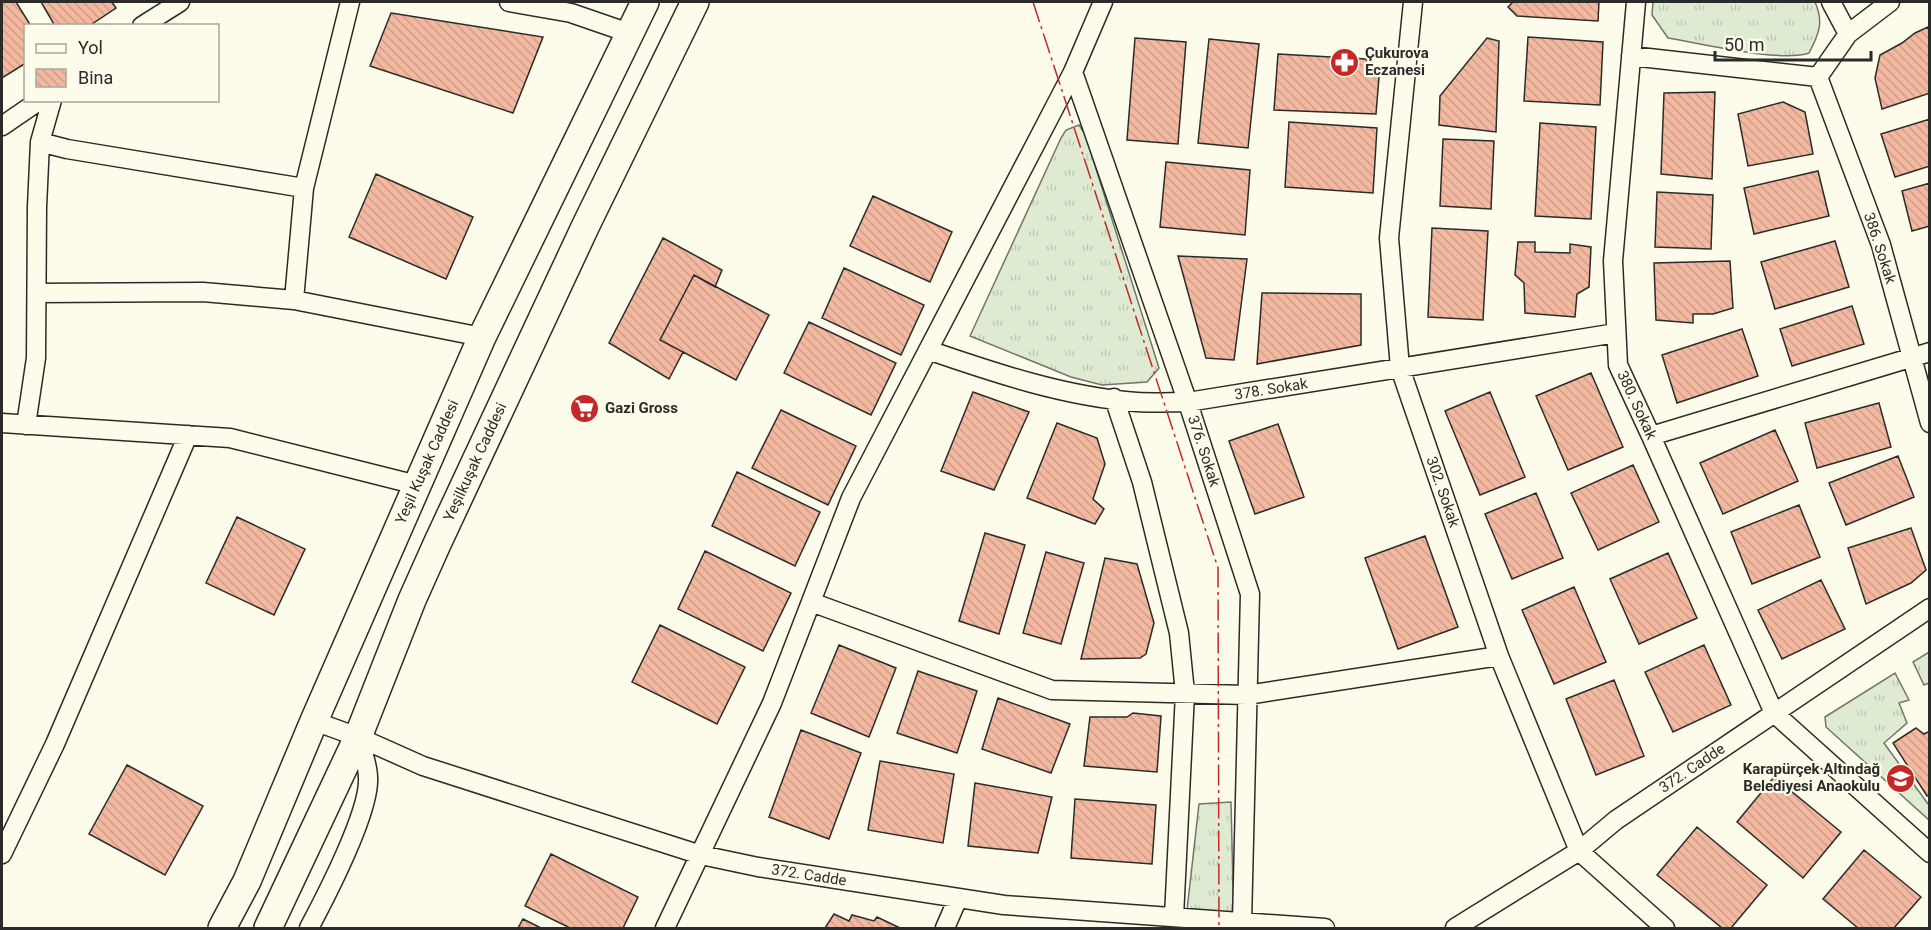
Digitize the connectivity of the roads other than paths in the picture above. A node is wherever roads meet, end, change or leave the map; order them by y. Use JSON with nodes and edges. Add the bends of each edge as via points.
{"nodes":[{"id":1,"x":180,"y":2,"type":"edge"},
{"id":2,"x":350,"y":2,"type":"edge"},
{"id":3,"x":509,"y":2,"type":"edge"},
{"id":4,"x":645,"y":2,"type":"edge"},
{"id":5,"x":695,"y":2,"type":"edge"},
{"id":6,"x":1102,"y":2,"type":"edge"},
{"id":7,"x":1413,"y":2,"type":"edge"},
{"id":8,"x":1636,"y":2,"type":"edge"},
{"id":9,"x":1831,"y":2,"type":"edge"},
{"id":10,"x":1890,"y":2,"type":"edge"},
{"id":11,"x":145,"y":24,"type":"edge"},
{"id":12,"x":629,"y":33,"type":"junction"},
{"id":13,"x":1848,"y":34,"type":"junction"},
{"id":14,"x":1631,"y":56,"type":"junction"},
{"id":15,"x":1073,"y":72,"type":"junction"},
{"id":16,"x":1818,"y":77,"type":"junction"},
{"id":17,"x":37,"y":102,"type":"edge"},
{"id":18,"x":51,"y":102,"type":"edge"},
{"id":19,"x":2,"y":126,"type":"edge"},
{"id":20,"x":40,"y":142,"type":"junction"},
{"id":21,"x":304,"y":188,"type":"junction"},
{"id":22,"x":37,"y":293,"type":"junction"},
{"id":23,"x":294,"y":300,"type":"junction"},
{"id":24,"x":1616,"y":333,"type":"junction"},
{"id":25,"x":482,"y":338,"type":"junction"},
{"id":26,"x":928,"y":350,"type":"junction"},
{"id":27,"x":1929,"y":352,"type":"edge"},
{"id":28,"x":1911,"y":357,"type":"junction"},
{"id":29,"x":1400,"y":368,"type":"junction"},
{"id":30,"x":1114,"y":398,"type":"junction"},
{"id":31,"x":1188,"y":402,"type":"junction"},
{"id":32,"x":2,"y":423,"type":"edge"},
{"id":33,"x":1929,"y":423,"type":"edge"},
{"id":34,"x":26,"y":424,"type":"junction"},
{"id":35,"x":188,"y":435,"type":"junction"},
{"id":36,"x":1652,"y":436,"type":"junction"},
{"id":37,"x":417,"y":485,"type":"junction"},
{"id":38,"x":811,"y":602,"type":"junction"},
{"id":39,"x":1929,"y":608,"type":"edge"},
{"id":40,"x":1499,"y":656,"type":"junction"},
{"id":41,"x":1185,"y":693,"type":"junction"},
{"id":42,"x":1247,"y":695,"type":"junction"},
{"id":43,"x":1774,"y":713,"type":"junction"},
{"id":44,"x":314,"y":721,"type":"junction"},
{"id":45,"x":358,"y":737,"type":"junction"},
{"id":46,"x":1578,"y":851,"type":"junction"},
{"id":47,"x":1929,"y":852,"type":"edge"},
{"id":48,"x":2,"y":854,"type":"edge"},
{"id":49,"x":701,"y":855,"type":"junction"},
{"id":50,"x":958,"y":898,"type":"junction"},
{"id":51,"x":1174,"y":917,"type":"junction"},
{"id":52,"x":1242,"y":922,"type":"junction"},
{"id":53,"x":1270,"y":926,"type":"edge"},
{"id":54,"x":222,"y":928,"type":"edge"},
{"id":55,"x":268,"y":928,"type":"edge"},
{"id":56,"x":309,"y":928,"type":"edge"},
{"id":57,"x":665,"y":928,"type":"edge"},
{"id":58,"x":945,"y":928,"type":"edge"},
{"id":59,"x":1325,"y":928,"type":"edge"},
{"id":60,"x":1455,"y":928,"type":"edge"},
{"id":61,"x":1665,"y":928,"type":"edge"}],
"edges":[{"from":1,"to":11,"type":"street"},
{"from":2,"to":21,"type":"street"},
{"from":3,"to":12,"type":"street","via":[[571,13]]},
{"from":4,"to":12,"type":"main road","name":"Yeşil Kuşak Caddesi"},
{"from":5,"to":45,"type":"main road","name":"Yeşilkuşak Caddesi","via":[[437,544]]},
{"from":6,"to":15,"type":"street"},
{"from":7,"to":29,"type":"street","name":"302. Sokak","via":[[1389,238]]},
{"from":8,"to":14,"type":"street","name":"380. Sokak"},
{"from":9,"to":13,"type":"street"},
{"from":10,"to":13,"type":"street"},
{"from":12,"to":25,"type":"main road","name":"Yeşil Kuşak Caddesi"},
{"from":13,"to":16,"type":"street"},
{"from":14,"to":16,"type":"street"},
{"from":14,"to":24,"type":"street","name":"380. Sokak","via":[[1613,261]]},
{"from":15,"to":26,"type":"street"},
{"from":15,"to":31,"type":"street","name":"376. Sokak"},
{"from":16,"to":28,"type":"street","name":"386. Sokak","via":[[1881,245]]},
{"from":17,"to":19,"type":"street"},
{"from":18,"to":20,"type":"street"},
{"from":20,"to":21,"type":"street"},
{"from":20,"to":22,"type":"street"},
{"from":21,"to":23,"type":"street"},
{"from":22,"to":23,"type":"street","via":[[203,292]]},
{"from":22,"to":34,"type":"street","via":[[36,358]]},
{"from":23,"to":25,"type":"street"},
{"from":24,"to":29,"type":"street","name":"378. Sokak"},
{"from":24,"to":36,"type":"street","name":"380. Sokak","via":[[1618,365]]},
{"from":25,"to":37,"type":"main road","name":"Yeşil Kuşak Caddesi"},
{"from":26,"to":30,"type":"street","name":"378. Sokak","via":[[1007,376]]},
{"from":26,"to":38,"type":"street","via":[[851,498]]},
{"from":27,"to":28,"type":"street"},
{"from":28,"to":33,"type":"street","name":"386. Sokak"},
{"from":28,"to":36,"type":"street"},
{"from":29,"to":31,"type":"street","name":"378. Sokak"},
{"from":29,"to":40,"type":"street","name":"302. Sokak"},
{"from":30,"to":31,"type":"street","name":"378. Sokak"},
{"from":30,"to":41,"type":"street","via":[[1142,482],[1179,633]]},
{"from":31,"to":42,"type":"street","name":"376. Sokak","via":[[1250,594]]},
{"from":32,"to":34,"type":"street"},
{"from":34,"to":35,"type":"street"},
{"from":35,"to":37,"type":"street","via":[[230,438]]},
{"from":35,"to":48,"type":"street","via":[[55,744]]},
{"from":36,"to":43,"type":"street","name":"380. Sokak"},
{"from":37,"to":44,"type":"main road","name":"Yeşil Kuşak Caddesi"},
{"from":38,"to":41,"type":"street","via":[[1052,690]]},
{"from":38,"to":49,"type":"street","via":[[772,703]]},
{"from":39,"to":43,"type":"street","name":"372. Cadde"},
{"from":40,"to":42,"type":"street"},
{"from":40,"to":46,"type":"street","name":"302. Sokak"},
{"from":41,"to":42,"type":"street"},
{"from":41,"to":51,"type":"street"},
{"from":42,"to":52,"type":"street","name":"376. Sokak"},
{"from":43,"to":46,"type":"street","name":"372. Cadde","via":[[1616,820]]},
{"from":43,"to":47,"type":"street"},
{"from":44,"to":45,"type":"street","name":"372. Cadde"},
{"from":44,"to":54,"type":"main road","name":"Yeşil Kuşak Caddesi","via":[[247,881]]},
{"from":45,"to":49,"type":"street","name":"372. Cadde","via":[[423,766]]},
{"from":45,"to":55,"type":"main road","name":"Yeşilkuşak Caddesi"},
{"from":45,"to":56,"type":"street","via":[[366,764],[367,792],[356,828]]},
{"from":46,"to":60,"type":"street","name":"372. Cadde"},
{"from":46,"to":61,"type":"street","name":"302. Sokak"},
{"from":49,"to":50,"type":"street","name":"372. Cadde"},
{"from":49,"to":57,"type":"street"},
{"from":50,"to":51,"type":"street","name":"372. Cadde"},
{"from":50,"to":58,"type":"street"},
{"from":51,"to":52,"type":"street","name":"372. Cadde"},
{"from":52,"to":53,"type":"street","name":"372. Cadde"},
{"from":53,"to":59,"type":"street","name":"372. Cadde"}]}
